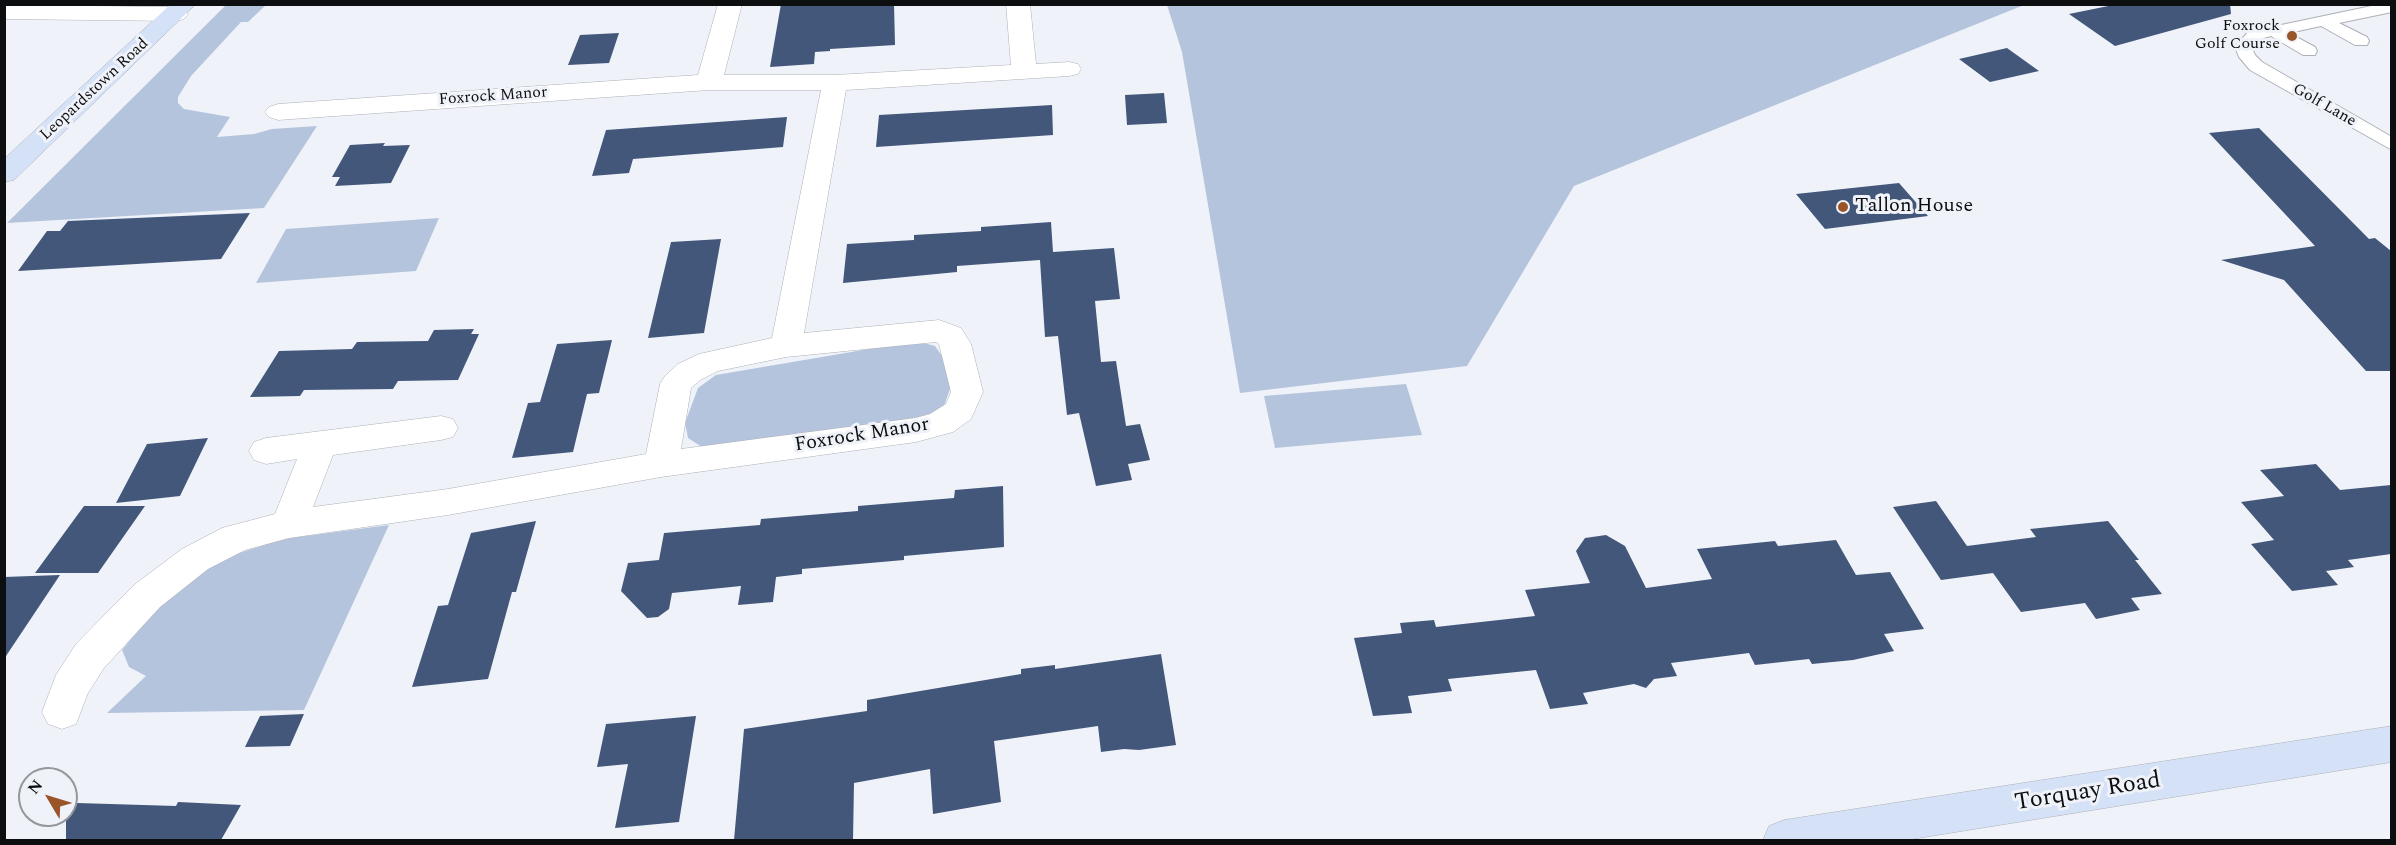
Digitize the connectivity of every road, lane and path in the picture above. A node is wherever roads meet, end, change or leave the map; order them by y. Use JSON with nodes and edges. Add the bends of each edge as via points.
{"nodes":[{"id":1,"x":730,"y":4,"type":"edge"},
{"id":2,"x":1017,"y":4,"type":"edge"},
{"id":3,"x":2391,"y":6,"type":"edge"},
{"id":4,"x":181,"y":9,"type":"edge"},
{"id":5,"x":2373,"y":10,"type":"junction"},
{"id":6,"x":4,"y":12,"type":"edge"},
{"id":7,"x":2391,"y":20,"type":"edge"},
{"id":8,"x":2323,"y":21,"type":"junction"},
{"id":9,"x":2274,"y":31,"type":"junction"},
{"id":10,"x":2361,"y":41,"type":"dead end"},
{"id":11,"x":2309,"y":51,"type":"dead end"},
{"id":12,"x":1069,"y":69,"type":"dead end"},
{"id":13,"x":1024,"y":72,"type":"junction"},
{"id":14,"x":709,"y":82,"type":"junction"},
{"id":15,"x":836,"y":83,"type":"junction"},
{"id":16,"x":278,"y":112,"type":"dead end"},
{"id":17,"x":2391,"y":145,"type":"edge"},
{"id":18,"x":4,"y":174,"type":"edge"},
{"id":19,"x":786,"y":346,"type":"junction"},
{"id":20,"x":441,"y":428,"type":"dead end"},
{"id":21,"x":320,"y":444,"type":"junction"},
{"id":22,"x":266,"y":451,"type":"dead end"},
{"id":23,"x":661,"y":464,"type":"junction"},
{"id":24,"x":289,"y":524,"type":"junction"},
{"id":25,"x":62,"y":712,"type":"dead end"},
{"id":26,"x":2391,"y":744,"type":"edge"},
{"id":27,"x":1784,"y":840,"type":"edge"}],
"edges":[{"from":1,"to":14,"type":"street"},
{"from":2,"to":13,"type":"street"},
{"from":3,"to":5,"type":"lane"},
{"from":4,"to":6,"type":"street"},
{"from":4,"to":18,"type":"street","name":"Leopardstown Road"},
{"from":5,"to":7,"type":"lane"},
{"from":5,"to":8,"type":"lane"},
{"from":8,"to":9,"type":"lane"},
{"from":8,"to":10,"type":"lane"},
{"from":9,"to":11,"type":"lane"},
{"from":9,"to":17,"type":"lane","name":"Golf Lane","via":[[2254,35],[2242,46],[2256,66]]},
{"from":12,"to":13,"type":"street","name":"Foxrock Manor"},
{"from":13,"to":15,"type":"street","name":"Foxrock Manor"},
{"from":14,"to":15,"type":"street","name":"Foxrock Manor"},
{"from":14,"to":16,"type":"street","name":"Foxrock Manor"},
{"from":15,"to":19,"type":"street"},
{"from":19,"to":23,"type":"street","name":"Foxrock Manor","via":[[710,362],[689,372],[676,384]]},
{"from":19,"to":23,"type":"street","name":"Foxrock Manor","via":[[939,331],[950,336],[955,344],[967,392],[959,411],[941,423],[916,430]]},
{"from":20,"to":21,"type":"street"},
{"from":21,"to":22,"type":"street"},
{"from":21,"to":24,"type":"street"},
{"from":23,"to":24,"type":"street","name":"Foxrock Manor","via":[[448,502]]},
{"from":24,"to":25,"type":"street","name":"Foxrock Manor","via":[[235,538],[195,559],[147,596],[90,656],[70,687]]},
{"from":26,"to":27,"type":"street","name":"Torquay Road"}]}
